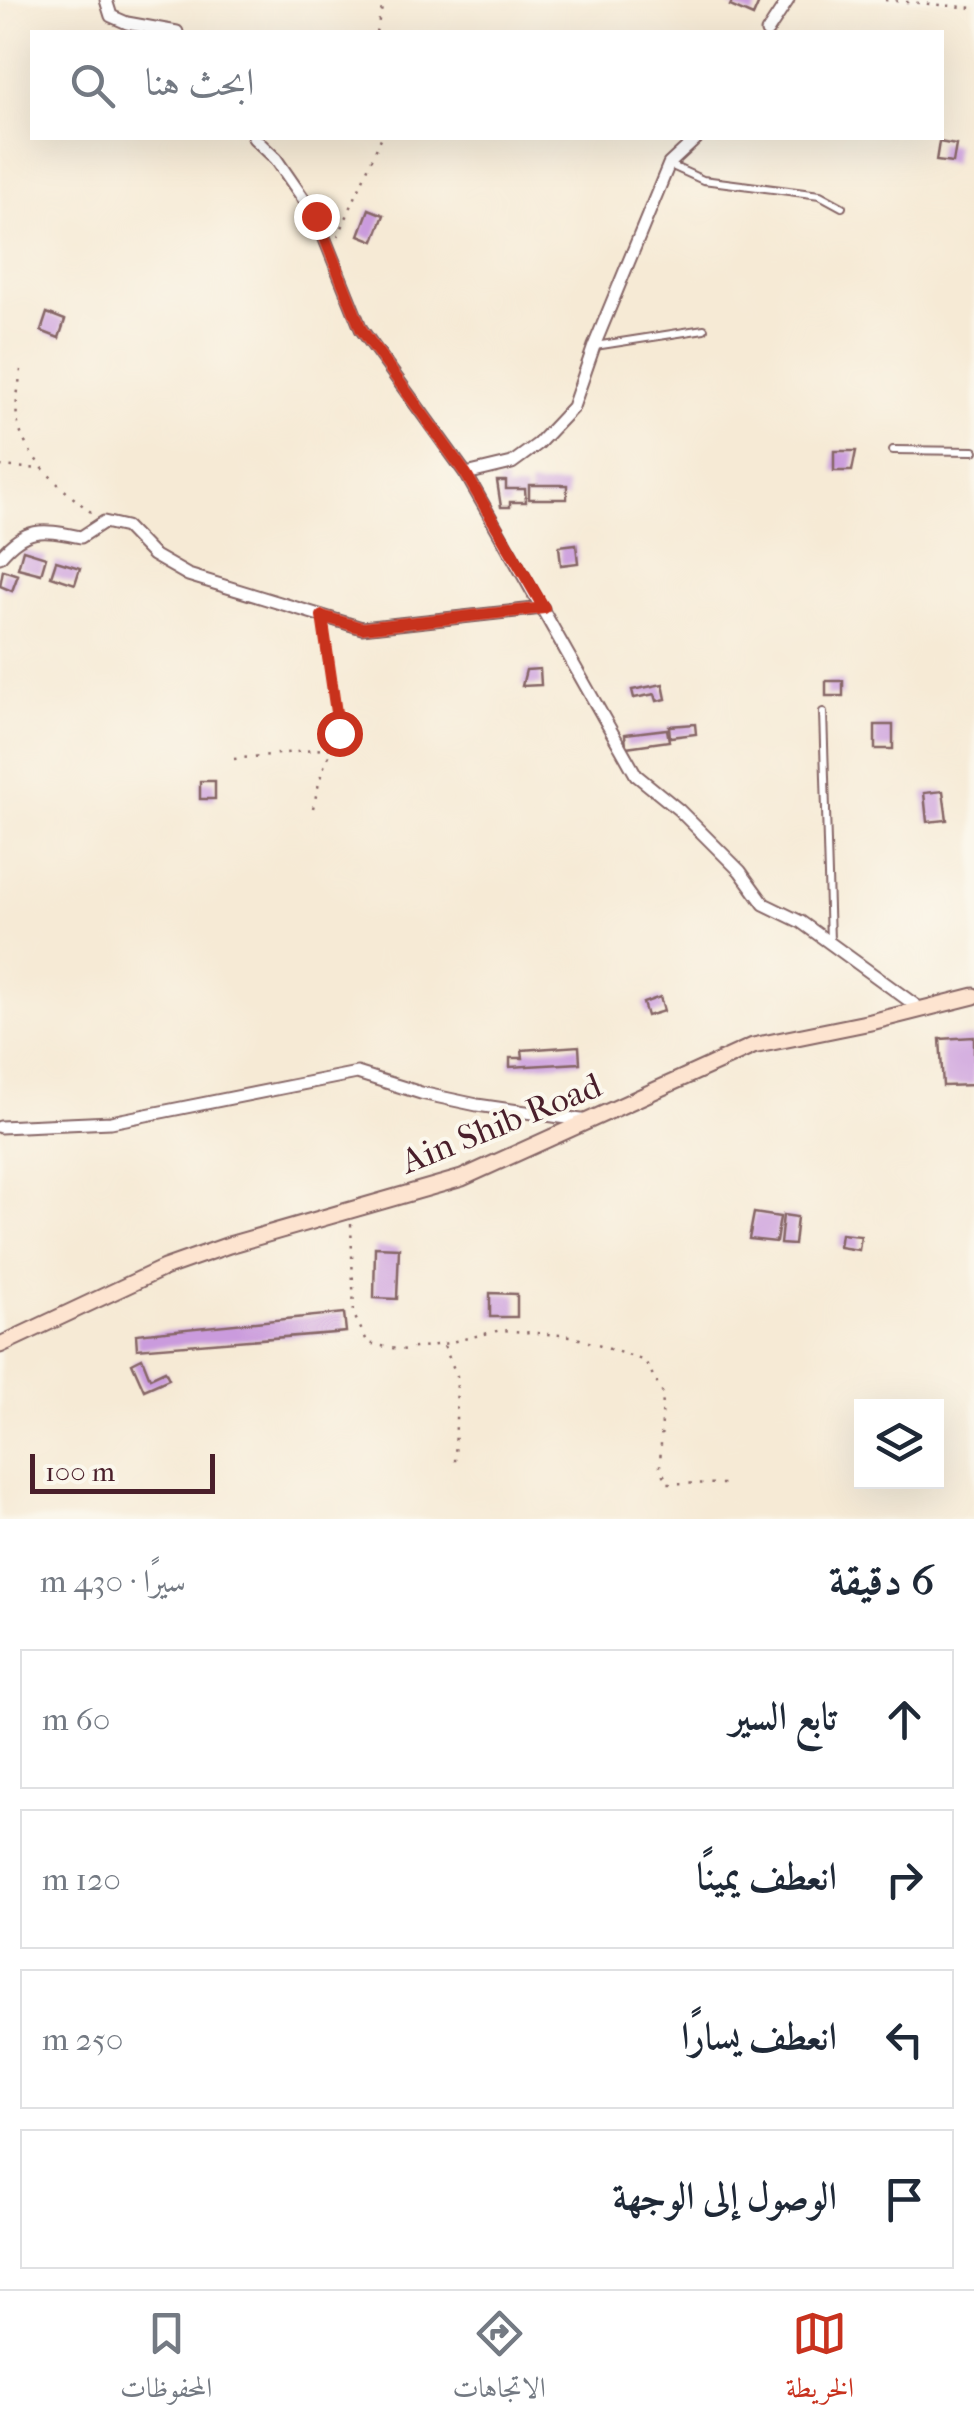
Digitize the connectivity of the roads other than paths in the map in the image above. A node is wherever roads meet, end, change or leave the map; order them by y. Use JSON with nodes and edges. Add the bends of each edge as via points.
{"nodes":[{"id":1,"x":107,"y":0,"type":"edge"},
{"id":2,"x":788,"y":0,"type":"edge"},
{"id":3,"x":167,"y":30,"type":"edge"},
{"id":4,"x":768,"y":30,"type":"edge"},
{"id":5,"x":256,"y":140,"type":"edge"},
{"id":6,"x":695,"y":140,"type":"edge"},
{"id":7,"x":669,"y":164,"type":"junction"},
{"id":8,"x":842,"y":208,"type":"dead end"},
{"id":9,"x":704,"y":330,"type":"dead end"},
{"id":10,"x":594,"y":346,"type":"junction"},
{"id":11,"x":892,"y":450,"type":"dead end"},
{"id":12,"x":974,"y":451,"type":"edge"},
{"id":13,"x":466,"y":474,"type":"junction"},
{"id":14,"x":0,"y":557,"type":"edge"},
{"id":15,"x":544,"y":608,"type":"junction"},
{"id":16,"x":822,"y":712,"type":"dead end"},
{"id":17,"x":830,"y":945,"type":"junction"},
{"id":18,"x":974,"y":996,"type":"edge"},
{"id":19,"x":922,"y":1010,"type":"junction"},
{"id":20,"x":588,"y":1122,"type":"junction"},
{"id":21,"x":0,"y":1127,"type":"edge"},
{"id":22,"x":0,"y":1345,"type":"edge"}],
"edges":[{"from":1,"to":3,"type":"street","via":[[111,16]]},
{"from":2,"to":4,"type":"street"},
{"from":5,"to":13,"type":"street","via":[[300,190],[361,329]]},
{"from":6,"to":7,"type":"street"},
{"from":7,"to":8,"type":"lane","via":[[703,180],[820,195]]},
{"from":7,"to":10,"type":"street"},
{"from":9,"to":10,"type":"lane"},
{"from":10,"to":13,"type":"street","via":[[573,407],[556,428],[512,463]]},
{"from":11,"to":12,"type":"lane"},
{"from":13,"to":15,"type":"street"},
{"from":14,"to":15,"type":"street","via":[[38,530],[81,537],[104,522],[126,527],[153,555],[188,575],[362,628]]},
{"from":15,"to":17,"type":"street","via":[[636,775],[740,871],[764,904]]},
{"from":16,"to":17,"type":"lane"},
{"from":17,"to":19,"type":"street"},
{"from":18,"to":19,"type":"main road","name":"Ain Shib Road"},
{"from":19,"to":20,"type":"main road","name":"Ain Shib Road","via":[[752,1046]]},
{"from":20,"to":21,"type":"street","via":[[477,1105],[357,1073],[111,1122]]},
{"from":20,"to":22,"type":"main road","name":"Ain Shib Road","via":[[462,1178],[164,1268]]}]}
